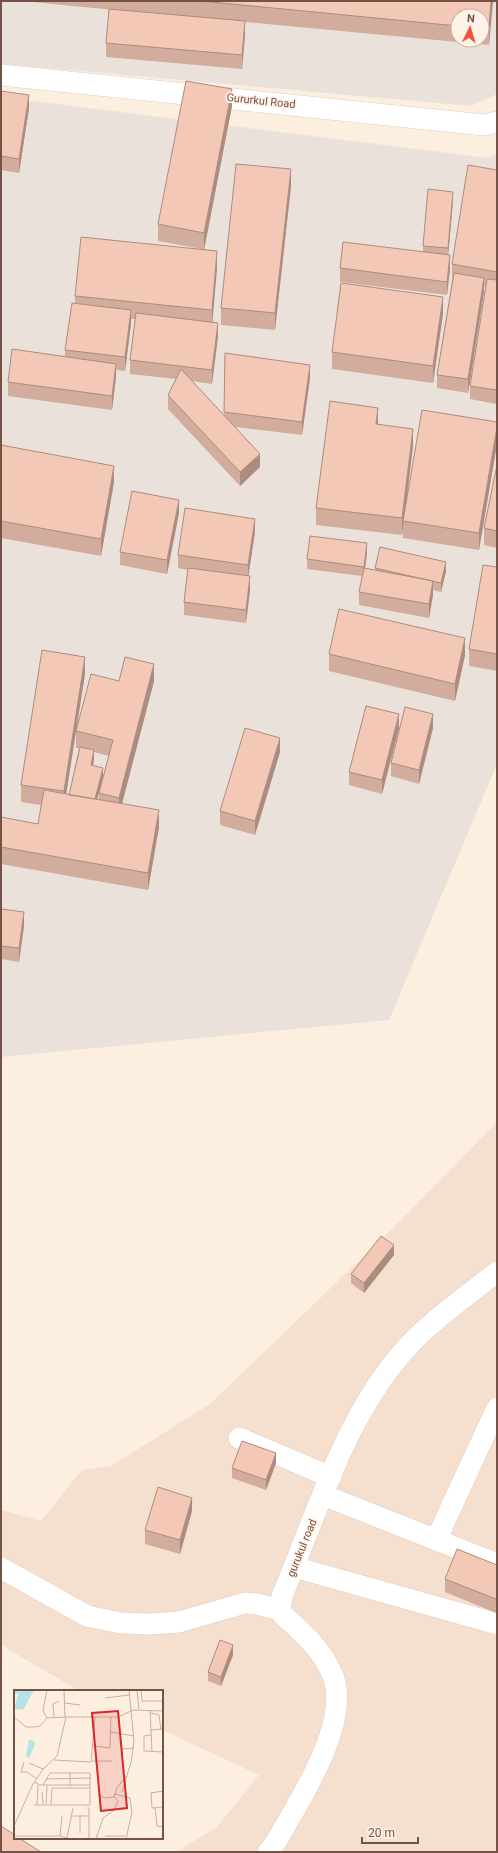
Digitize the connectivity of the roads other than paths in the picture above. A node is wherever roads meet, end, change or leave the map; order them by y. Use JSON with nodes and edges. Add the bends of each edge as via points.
{"nodes":[{"id":1,"x":1,"y":75,"type":"edge"},
{"id":2,"x":497,"y":122,"type":"edge"},
{"id":3,"x":497,"y":1272,"type":"edge"},
{"id":4,"x":497,"y":1408,"type":"edge"},
{"id":5,"x":239,"y":1438,"type":"dead end"},
{"id":6,"x":327,"y":1486,"type":"junction"},
{"id":7,"x":436,"y":1540,"type":"junction"},
{"id":8,"x":497,"y":1564,"type":"edge"},
{"id":9,"x":294,"y":1567,"type":"junction"},
{"id":10,"x":1,"y":1568,"type":"edge"},
{"id":11,"x":280,"y":1610,"type":"junction"},
{"id":12,"x":497,"y":1624,"type":"edge"},
{"id":13,"x":268,"y":1852,"type":"edge"}],
"edges":[{"from":1,"to":2,"type":"street","name":"Gururkul Road","via":[[484,125]]},
{"from":3,"to":6,"type":"street","name":"gurukul road","via":[[426,1329],[390,1368],[361,1412]]},
{"from":4,"to":7,"type":"street"},
{"from":5,"to":6,"type":"street"},
{"from":6,"to":7,"type":"street"},
{"from":6,"to":9,"type":"street","name":"gurukul road"},
{"from":7,"to":8,"type":"street"},
{"from":9,"to":11,"type":"street","name":"gurukul road","via":[[282,1596]]},
{"from":9,"to":12,"type":"street"},
{"from":10,"to":11,"type":"street","via":[[87,1616],[121,1623],[179,1622],[245,1603]]},
{"from":11,"to":13,"type":"street","via":[[313,1643],[324,1658],[338,1696],[336,1716],[328,1742],[305,1791]]}]}
